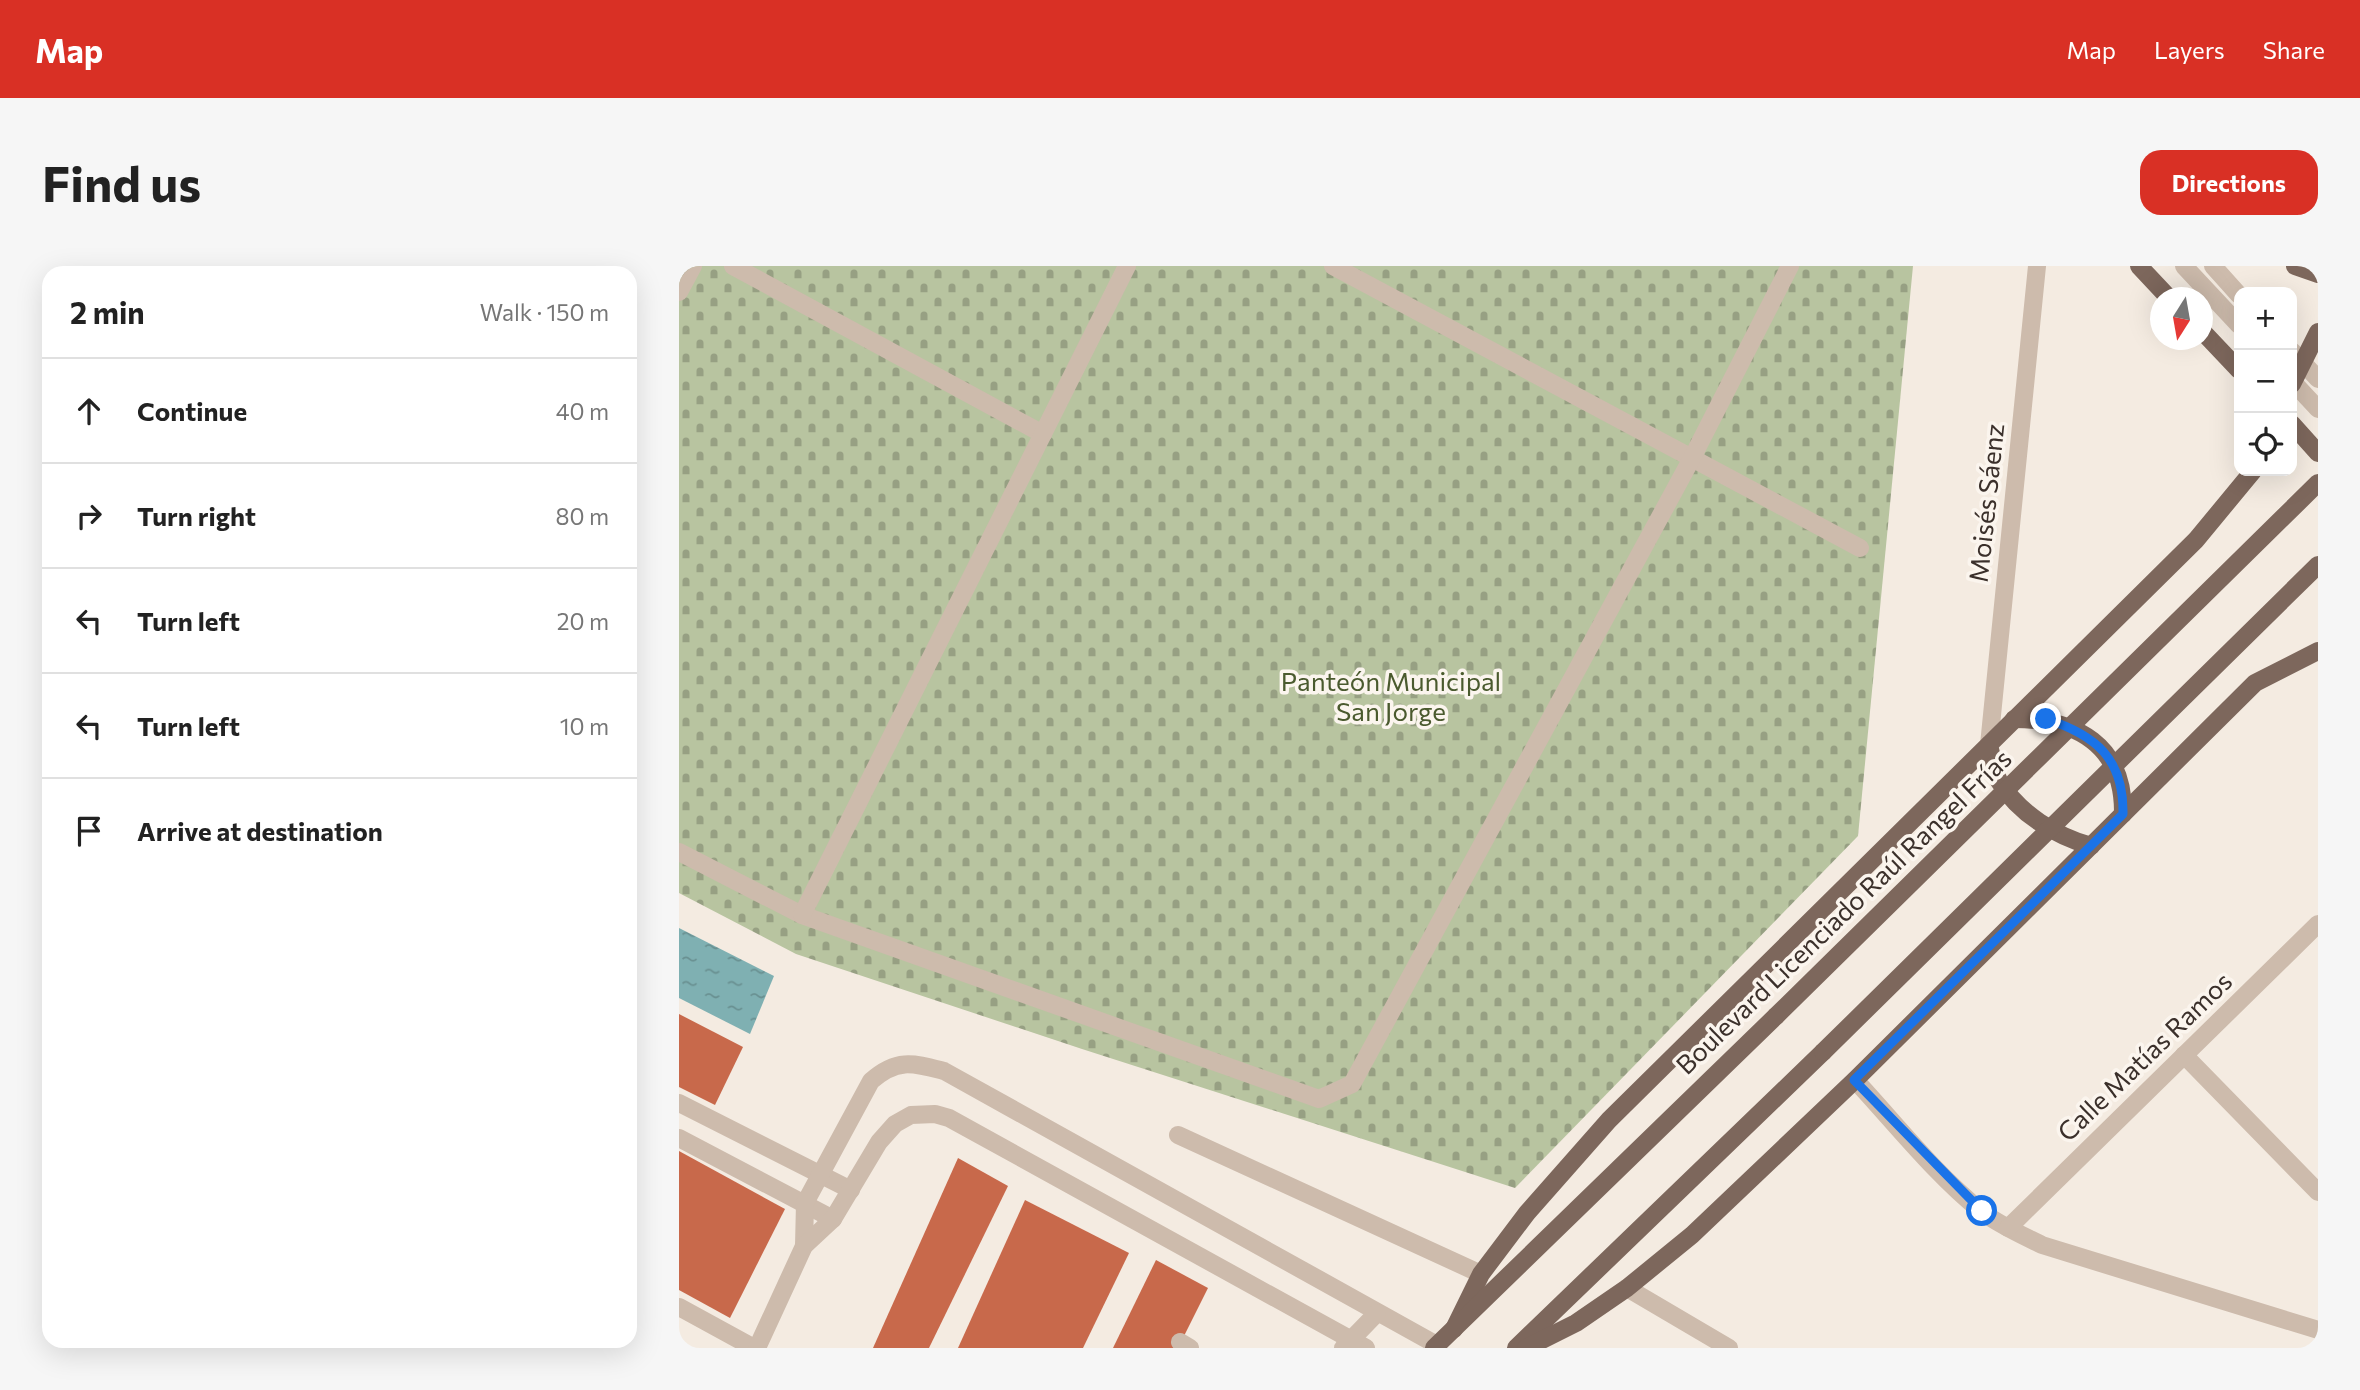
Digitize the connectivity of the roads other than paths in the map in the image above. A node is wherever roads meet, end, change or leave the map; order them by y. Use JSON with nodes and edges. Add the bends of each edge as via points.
{"nodes":[{"id":1,"x":693,"y":266,"type":"edge"},
{"id":2,"x":733,"y":266,"type":"edge"},
{"id":3,"x":1127,"y":266,"type":"edge"},
{"id":4,"x":1333,"y":266,"type":"edge"},
{"id":5,"x":1790,"y":266,"type":"edge"},
{"id":6,"x":2038,"y":266,"type":"edge"},
{"id":7,"x":2139,"y":266,"type":"edge"},
{"id":8,"x":2184,"y":266,"type":"edge"},
{"id":9,"x":2213,"y":266,"type":"edge"},
{"id":10,"x":2295,"y":266,"type":"edge"},
{"id":11,"x":2318,"y":274,"type":"edge"},
{"id":12,"x":2159,"y":287,"type":"edge"},
{"id":13,"x":2234,"y":289,"type":"edge"},
{"id":14,"x":679,"y":292,"type":"edge"},
{"id":15,"x":2234,"y":320,"type":"edge"},
{"id":16,"x":2318,"y":332,"type":"edge"},
{"id":17,"x":2213,"y":343,"type":"edge"},
{"id":18,"x":2297,"y":356,"type":"edge"},
{"id":19,"x":2234,"y":365,"type":"edge"},
{"id":20,"x":2318,"y":379,"type":"edge"},
{"id":21,"x":2297,"y":387,"type":"edge"},
{"id":22,"x":2318,"y":409,"type":"edge"},
{"id":23,"x":2297,"y":430,"type":"edge"},
{"id":24,"x":1043,"y":434,"type":"junction"},
{"id":25,"x":2318,"y":453,"type":"edge"},
{"id":26,"x":1692,"y":458,"type":"junction"},
{"id":27,"x":2249,"y":476,"type":"edge"},
{"id":28,"x":2318,"y":483,"type":"edge"},
{"id":29,"x":1860,"y":548,"type":"dead end"},
{"id":30,"x":2318,"y":565,"type":"edge"},
{"id":31,"x":2318,"y":652,"type":"edge"},
{"id":32,"x":2014,"y":719,"type":"junction"},
{"id":33,"x":1989,"y":745,"type":"junction"},
{"id":34,"x":2123,"y":814,"type":"junction"},
{"id":35,"x":2091,"y":846,"type":"junction"},
{"id":36,"x":679,"y":852,"type":"edge"},
{"id":37,"x":802,"y":915,"type":"junction"},
{"id":38,"x":2318,"y":923,"type":"edge"},
{"id":39,"x":2185,"y":1055,"type":"junction"},
{"id":40,"x":1854,"y":1080,"type":"junction"},
{"id":41,"x":679,"y":1103,"type":"edge"},
{"id":42,"x":1178,"y":1135,"type":"dead end"},
{"id":43,"x":679,"y":1138,"type":"edge"},
{"id":44,"x":820,"y":1175,"type":"junction"},
{"id":45,"x":851,"y":1190,"type":"junction"},
{"id":46,"x":2318,"y":1192,"type":"edge"},
{"id":47,"x":805,"y":1203,"type":"junction"},
{"id":48,"x":833,"y":1219,"type":"junction"},
{"id":49,"x":2008,"y":1228,"type":"junction"},
{"id":50,"x":804,"y":1246,"type":"junction"},
{"id":51,"x":1481,"y":1274,"type":"junction"},
{"id":52,"x":1627,"y":1288,"type":"junction"},
{"id":53,"x":679,"y":1307,"type":"edge"},
{"id":54,"x":1377,"y":1312,"type":"junction"},
{"id":55,"x":1454,"y":1329,"type":"junction"},
{"id":56,"x":2318,"y":1330,"type":"edge"},
{"id":57,"x":1354,"y":1345,"type":"edge"},
{"id":58,"x":1436,"y":1347,"type":"edge"},
{"id":59,"x":756,"y":1348,"type":"edge"},
{"id":60,"x":1515,"y":1348,"type":"edge"},
{"id":61,"x":1526,"y":1348,"type":"edge"},
{"id":62,"x":1730,"y":1348,"type":"edge"}],
"edges":[{"from":1,"to":14,"type":"street"},
{"from":2,"to":24,"type":"street"},
{"from":3,"to":24,"type":"street"},
{"from":4,"to":26,"type":"street"},
{"from":5,"to":26,"type":"street"},
{"from":6,"to":33,"type":"street","name":"Moisés Sáenz"},
{"from":7,"to":12,"type":"main road"},
{"from":8,"to":15,"type":"street"},
{"from":9,"to":13,"type":"street"},
{"from":10,"to":11,"type":"main road"},
{"from":16,"to":18,"type":"main road"},
{"from":17,"to":19,"type":"main road"},
{"from":18,"to":20,"type":"street"},
{"from":21,"to":22,"type":"street"},
{"from":23,"to":25,"type":"main road"},
{"from":24,"to":37,"type":"street"},
{"from":26,"to":29,"type":"street"},
{"from":26,"to":37,"type":"street","via":[[1352,1084],[1319,1099]]},
{"from":27,"to":32,"type":"main road","via":[[2196,540]]},
{"from":28,"to":55,"type":"main road","name":"Boulevard Licenciado Raúl Rangel Frías","bridge":true},
{"from":30,"to":60,"type":"main road","bridge":true},
{"from":31,"to":34,"type":"main road","via":[[2255,683]]},
{"from":32,"to":33,"type":"main road"},
{"from":32,"to":34,"type":"main road","via":[[2046,719],[2097,742],[2123,788]]},
{"from":33,"to":35,"type":"main road","via":[[1999,781],[2032,816],[2063,838]]},
{"from":33,"to":51,"type":"main road","via":[[1609,1120],[1527,1213]]},
{"from":34,"to":35,"type":"main road"},
{"from":35,"to":40,"type":"main road"},
{"from":36,"to":37,"type":"street"},
{"from":38,"to":39,"type":"street","name":"Calle Matías Ramos"},
{"from":39,"to":46,"type":"street"},
{"from":39,"to":49,"type":"street","name":"Calle Matías Ramos"},
{"from":40,"to":49,"type":"street","via":[[1953,1185]]},
{"from":40,"to":52,"type":"main road","via":[[1692,1235]]},
{"from":41,"to":44,"type":"street"},
{"from":42,"to":51,"type":"street"},
{"from":43,"to":47,"type":"street"},
{"from":44,"to":45,"type":"street"},
{"from":44,"to":47,"type":"street"},
{"from":44,"to":54,"type":"street","via":[[871,1081],[885,1069],[911,1062],[944,1071]]},
{"from":45,"to":48,"type":"street"},
{"from":45,"to":57,"type":"street","via":[[895,1124],[911,1115],[949,1118]]},
{"from":47,"to":48,"type":"street"},
{"from":47,"to":50,"type":"street"},
{"from":48,"to":50,"type":"street"},
{"from":49,"to":56,"type":"street","via":[[2042,1245]]},
{"from":50,"to":59,"type":"street"},
{"from":51,"to":55,"type":"main road"},
{"from":52,"to":61,"type":"main road","via":[[1576,1323]]},
{"from":52,"to":62,"type":"street"},
{"from":53,"to":59,"type":"street"},
{"from":54,"to":57,"type":"street"},
{"from":54,"to":58,"type":"street"},
{"from":55,"to":58,"type":"main road","name":"Boulevard Licenciado Raúl Rangel Frías"}]}
